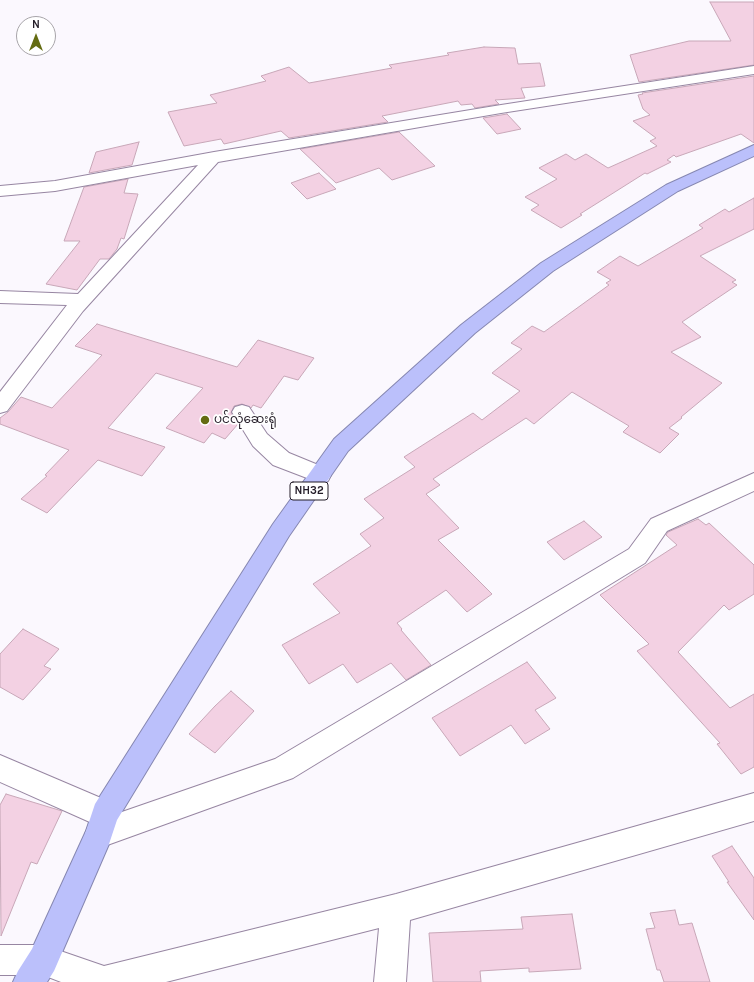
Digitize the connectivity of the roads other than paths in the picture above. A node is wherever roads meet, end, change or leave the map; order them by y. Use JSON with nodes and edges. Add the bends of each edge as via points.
{"nodes":[{"id":1,"x":754,"y":70,"type":"edge"},
{"id":2,"x":754,"y":150,"type":"edge"},
{"id":3,"x":214,"y":157,"type":"junction"},
{"id":4,"x":0,"y":191,"type":"edge"},
{"id":5,"x":0,"y":296,"type":"edge"},
{"id":6,"x":83,"y":300,"type":"junction"},
{"id":7,"x":0,"y":406,"type":"edge"},
{"id":8,"x":242,"y":412,"type":"dead end"},
{"id":9,"x":320,"y":475,"type":"junction"},
{"id":10,"x":754,"y":481,"type":"edge"},
{"id":11,"x":0,"y":768,"type":"edge"},
{"id":12,"x":754,"y":807,"type":"edge"},
{"id":13,"x":102,"y":824,"type":"junction"},
{"id":14,"x":396,"y":909,"type":"junction"},
{"id":15,"x":0,"y":960,"type":"edge"},
{"id":16,"x":36,"y":971,"type":"edge"},
{"id":17,"x":390,"y":982,"type":"edge"}],
"edges":[{"from":1,"to":3,"type":"street"},
{"from":2,"to":9,"type":"highway","number":"NH32","via":[[672,188],[546,267],[456,339],[341,445]]},
{"from":3,"to":4,"type":"street","via":[[56,186]]},
{"from":3,"to":6,"type":"street"},
{"from":5,"to":6,"type":"street"},
{"from":6,"to":7,"type":"street"},
{"from":8,"to":9,"type":"street","via":[[260,440],[281,459]]},
{"from":9,"to":13,"type":"highway","number":"NH32","via":[[281,530]]},
{"from":10,"to":13,"type":"street","via":[[659,525],[637,556],[283,768]]},
{"from":11,"to":13,"type":"street"},
{"from":12,"to":14,"type":"street"},
{"from":13,"to":16,"type":"highway","number":"NH32"},
{"from":14,"to":16,"type":"street","via":[[104,982]]},
{"from":14,"to":17,"type":"street"},
{"from":15,"to":16,"type":"street"}]}
